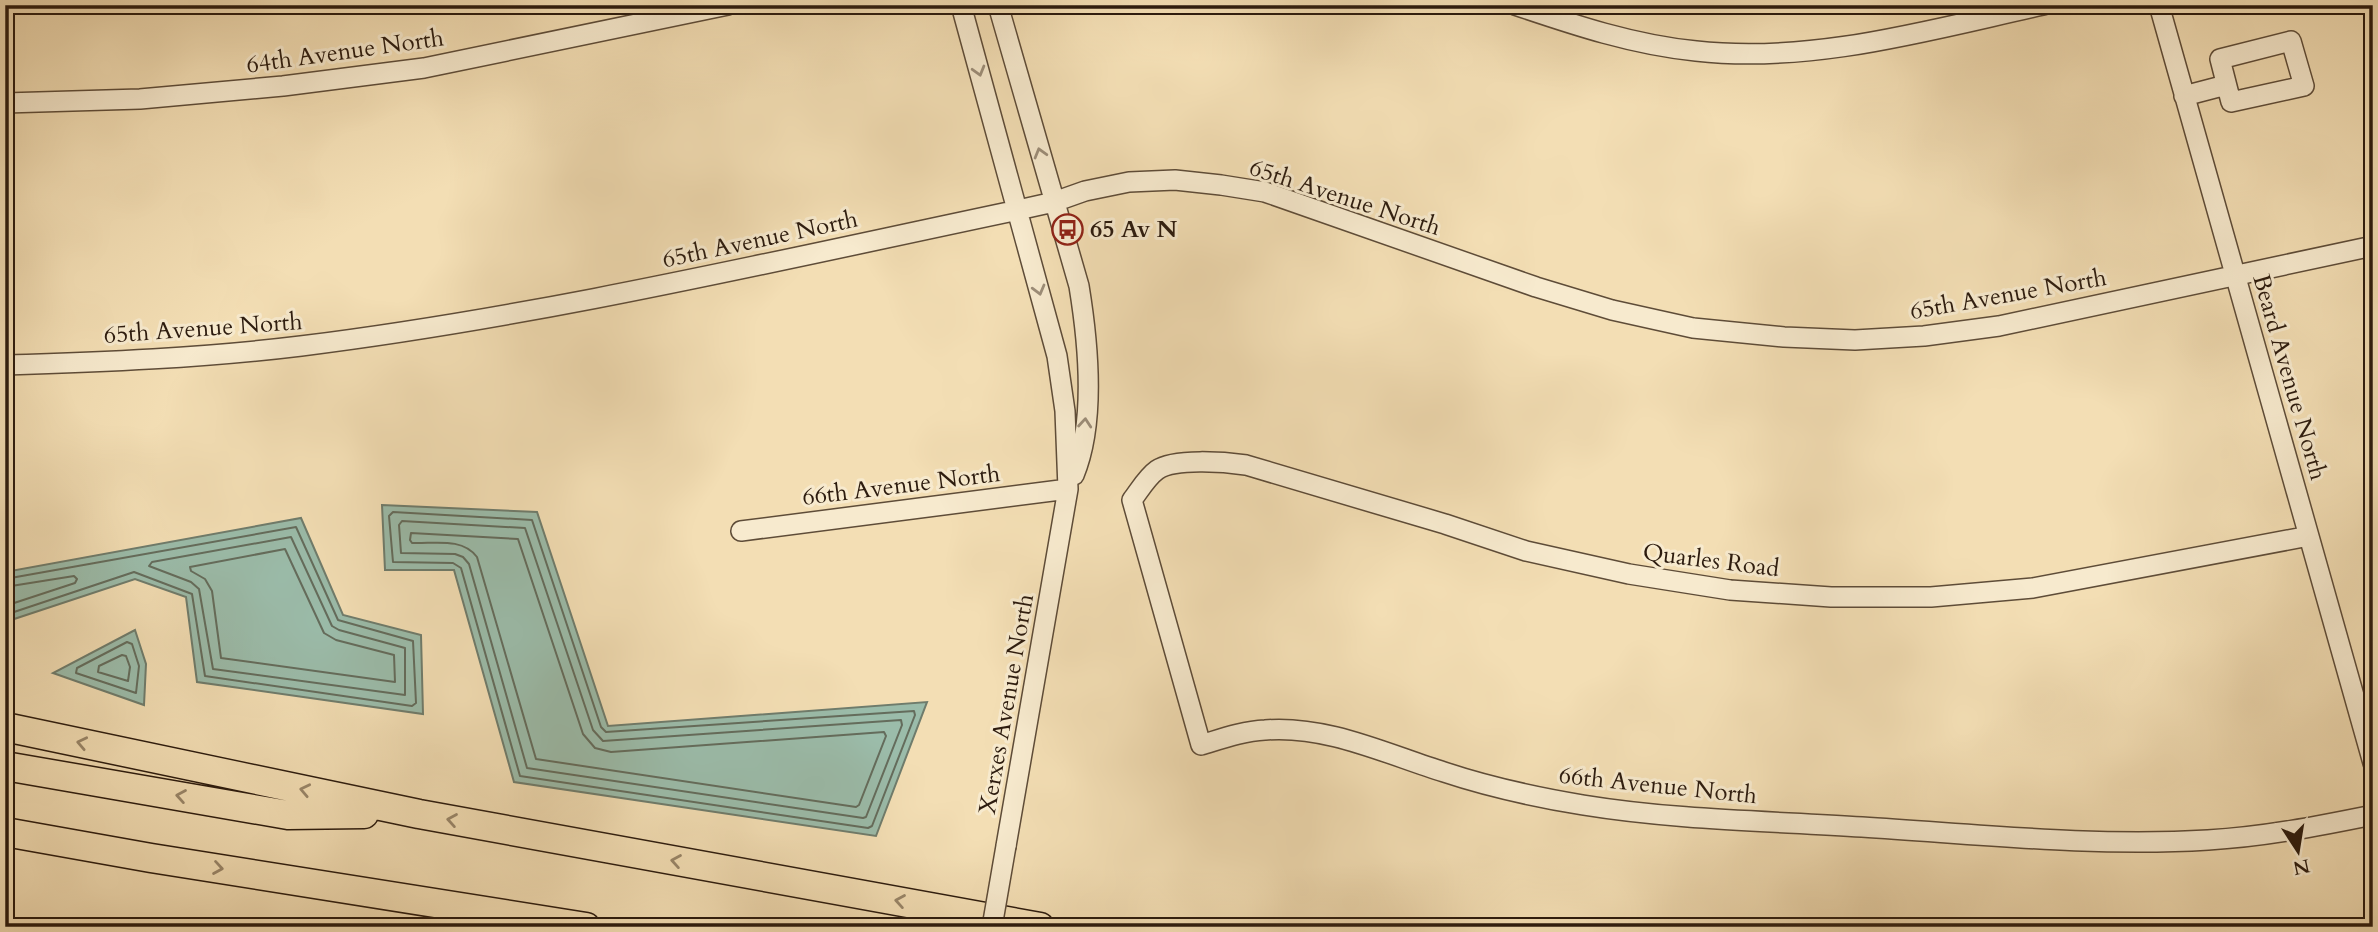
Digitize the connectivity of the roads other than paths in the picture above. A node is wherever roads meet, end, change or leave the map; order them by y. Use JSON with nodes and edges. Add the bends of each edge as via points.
{"nodes":[{"id":1,"x":728,"y":5,"type":"edge"},
{"id":2,"x":961,"y":5,"type":"edge"},
{"id":3,"x":998,"y":5,"type":"edge"},
{"id":4,"x":1515,"y":5,"type":"edge"},
{"id":5,"x":2043,"y":5,"type":"edge"},
{"id":6,"x":2159,"y":5,"type":"edge"},
{"id":7,"x":2226,"y":85,"type":"dead end"},
{"id":8,"x":2184,"y":96,"type":"junction"},
{"id":9,"x":5,"y":103,"type":"edge"},
{"id":10,"x":1054,"y":202,"type":"junction"},
{"id":11,"x":1018,"y":210,"type":"junction"},
{"id":12,"x":2373,"y":246,"type":"edge"},
{"id":13,"x":2236,"y":276,"type":"junction"},
{"id":14,"x":5,"y":365,"type":"edge"},
{"id":15,"x":1068,"y":489,"type":"junction"},
{"id":16,"x":1132,"y":500,"type":"joint"},
{"id":17,"x":741,"y":531,"type":"dead end"},
{"id":18,"x":2309,"y":536,"type":"junction"},
{"id":19,"x":5,"y":727,"type":"edge"},
{"id":20,"x":2373,"y":762,"type":"edge"},
{"id":21,"x":5,"y":766,"type":"edge"},
{"id":22,"x":419,"y":814,"type":"junction"},
{"id":23,"x":2373,"y":814,"type":"edge"},
{"id":24,"x":5,"y":832,"type":"edge"},
{"id":25,"x":5,"y":840,"type":"edge"},
{"id":26,"x":151,"y":858,"type":"junction"},
{"id":27,"x":586,"y":927,"type":"edge"},
{"id":28,"x":992,"y":927,"type":"edge"},
{"id":29,"x":1040,"y":927,"type":"edge"}],
"edges":[{"from":1,"to":9,"type":"street","name":"64th Avenue North","via":[[411,69],[140,99]]},
{"from":2,"to":11,"type":"street","name":"Xerxes Avenue North","one_way":true},
{"from":10,"to":3,"type":"street","name":"Xerxes Avenue North","one_way":true},
{"from":4,"to":5,"type":"street","via":[[1627,40],[1695,51],[1761,54],[1884,40]]},
{"from":6,"to":8,"type":"street","name":"Beard Avenue North"},
{"from":7,"to":8,"type":"street"},
{"from":8,"to":13,"type":"street","name":"Beard Avenue North"},
{"from":10,"to":11,"type":"street","name":"65th Avenue North"},
{"from":10,"to":13,"type":"street","name":"65th Avenue North","via":[[1129,182],[1175,180],[1265,192],[1612,310],[1693,328],[1784,337],[1855,340],[1999,326]]},
{"from":15,"to":10,"type":"street","name":"Xerxes Avenue North","one_way":true,"via":[[1083,440],[1086,329],[1079,286]]},
{"from":11,"to":14,"type":"street","name":"65th Avenue North","via":[[557,306],[381,336],[212,355]]},
{"from":11,"to":15,"type":"street","name":"Xerxes Avenue North","one_way":true,"via":[[1062,383]]},
{"from":12,"to":13,"type":"street","name":"65th Avenue North"},
{"from":13,"to":18,"type":"street","name":"Beard Avenue North"},
{"from":15,"to":17,"type":"street","name":"66th Avenue North"},
{"from":15,"to":28,"type":"street","name":"Xerxes Avenue North","bridge":true},
{"from":16,"to":18,"type":"street","name":"Quarles Road","via":[[1158,469],[1216,461],[1246,465],[1526,551],[1730,590],[1831,597],[1931,597],[2032,589]]},
{"from":16,"to":23,"type":"street","name":"66th Avenue North","via":[[1201,745],[1265,730],[1304,731],[1344,739],[1514,793],[1586,805],[1656,814],[2027,837],[2209,840]]},
{"from":18,"to":20,"type":"street","name":"Beard Avenue North"},
{"from":22,"to":19,"type":"highway","one_way":true},
{"from":22,"to":21,"type":"highway","one_way":true,"via":[[288,815]]},
{"from":29,"to":22,"type":"highway","one_way":true},
{"from":24,"to":26,"type":"highway"},
{"from":25,"to":26,"type":"highway"},
{"from":26,"to":27,"type":"highway","one_way":true}]}
